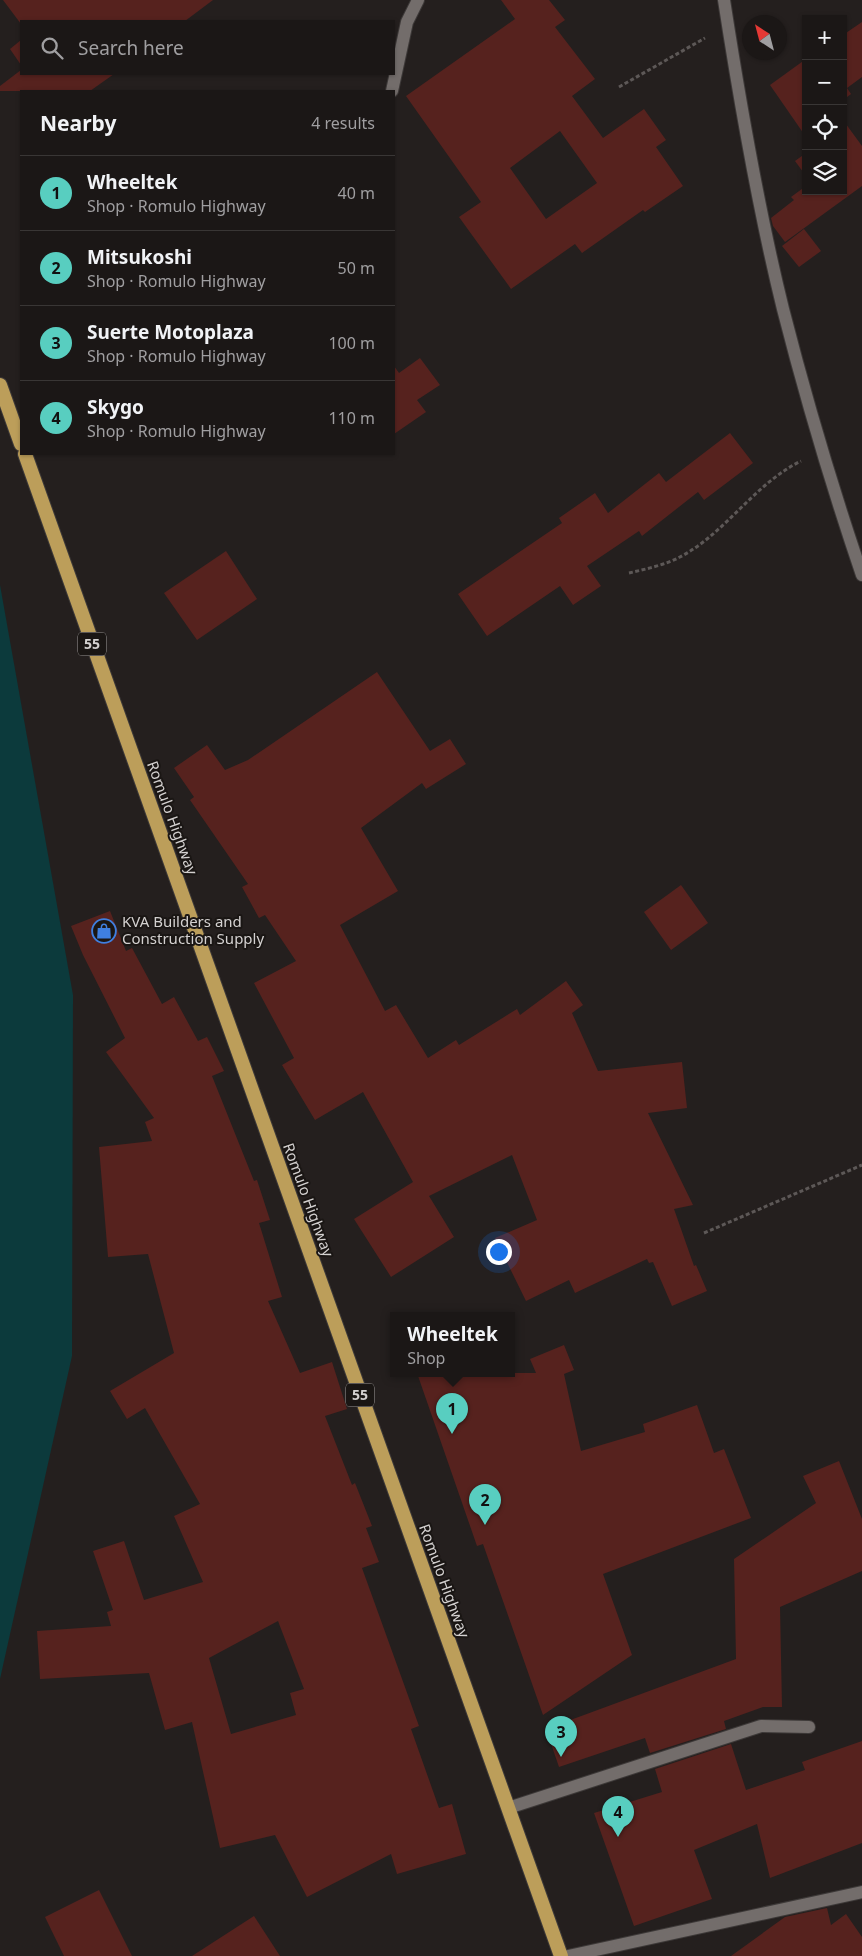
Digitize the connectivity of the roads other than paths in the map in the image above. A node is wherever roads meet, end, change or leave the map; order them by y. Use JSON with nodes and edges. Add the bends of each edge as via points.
{"nodes":[{"id":1,"x":418,"y":0,"type":"edge"},
{"id":2,"x":724,"y":0,"type":"edge"},
{"id":3,"x":392,"y":90,"type":"edge"},
{"id":4,"x":0,"y":385,"type":"edge"},
{"id":5,"x":20,"y":441,"type":"edge"},
{"id":6,"x":25,"y":455,"type":"edge"},
{"id":7,"x":862,"y":575,"type":"edge"},
{"id":8,"x":809,"y":1727,"type":"dead end"},
{"id":9,"x":508,"y":1808,"type":"junction"},
{"id":10,"x":862,"y":1892,"type":"edge"},
{"id":11,"x":561,"y":1956,"type":"edge"},
{"id":12,"x":568,"y":1956,"type":"edge"}],
"edges":[{"from":1,"to":3,"type":"street","via":[[407,22]]},
{"from":2,"to":7,"type":"street","via":[[779,290],[822,451]]},
{"from":4,"to":5,"type":"highway"},
{"from":6,"to":9,"type":"highway","name":"Romulo Highway","number":"55"},
{"from":8,"to":9,"type":"street","via":[[761,1726]]},
{"from":9,"to":11,"type":"highway","name":"Romulo Highway","number":"55"},
{"from":10,"to":12,"type":"street"}]}
